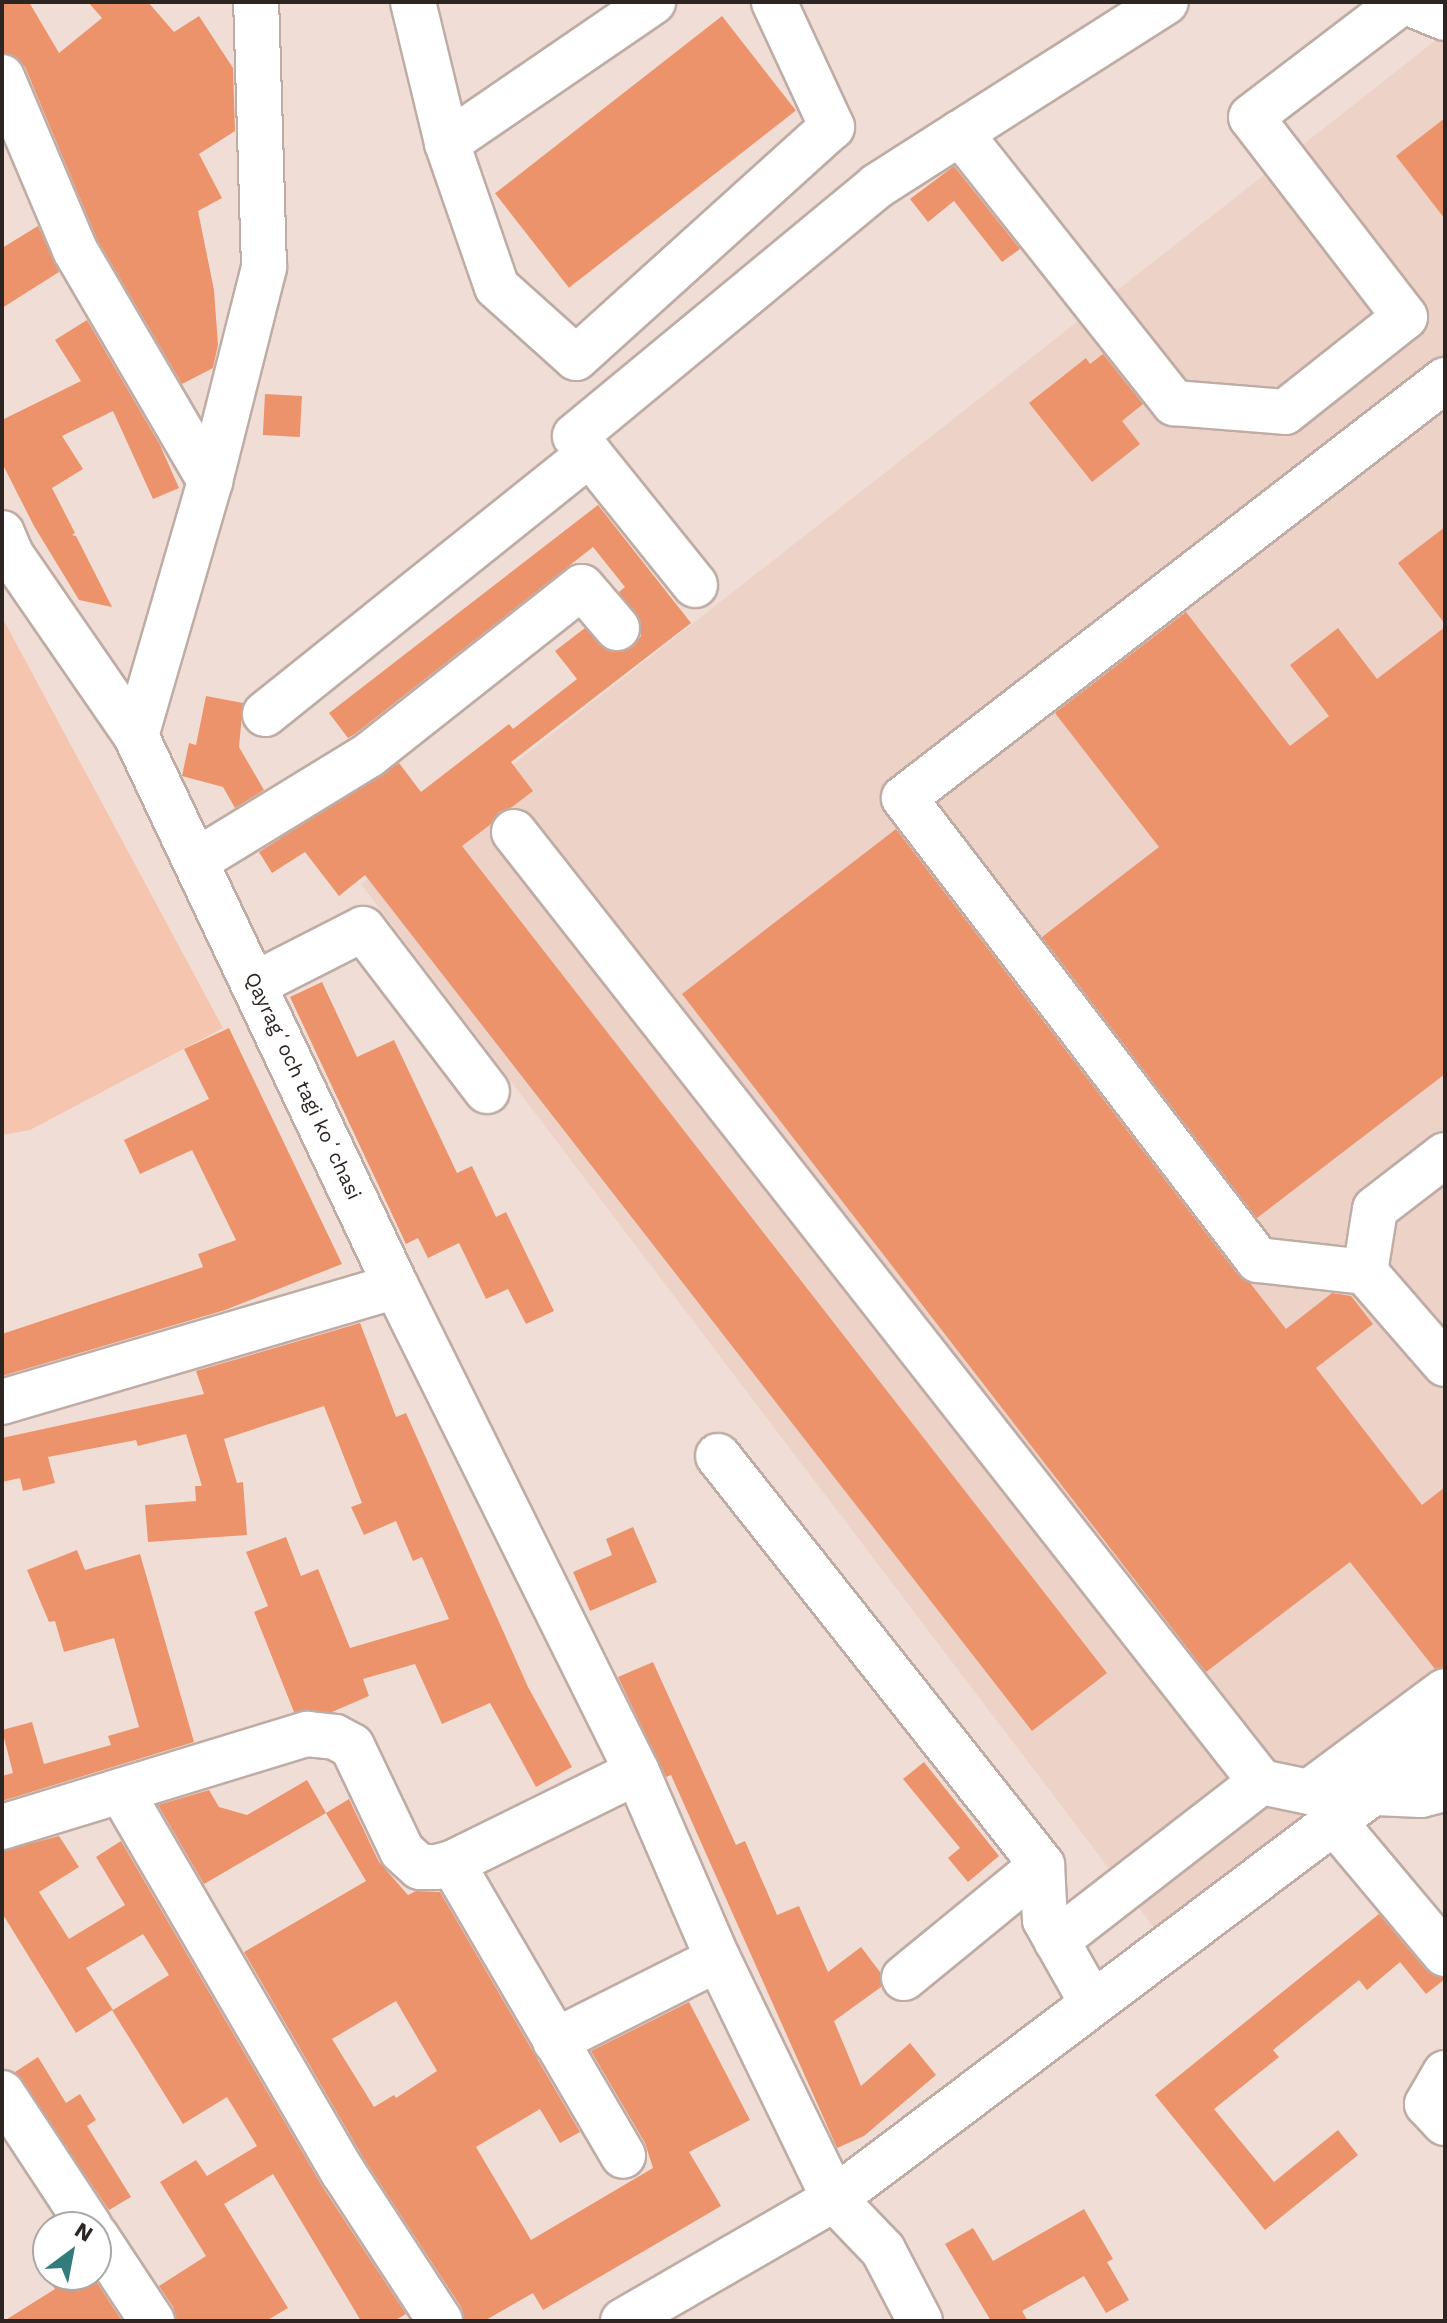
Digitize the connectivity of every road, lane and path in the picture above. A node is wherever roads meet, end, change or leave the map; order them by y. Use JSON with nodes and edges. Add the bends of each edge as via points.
{"nodes":[{"id":1,"x":256,"y":2,"type":"edge"},
{"id":2,"x":413,"y":2,"type":"edge"},
{"id":3,"x":653,"y":2,"type":"edge"},
{"id":4,"x":774,"y":2,"type":"edge"},
{"id":5,"x":1166,"y":2,"type":"edge"},
{"id":6,"x":1404,"y":2,"type":"edge"},
{"id":7,"x":1445,"y":18,"type":"edge"},
{"id":8,"x":2,"y":77,"type":"edge"},
{"id":9,"x":960,"y":133,"type":"junction"},
{"id":10,"x":447,"y":143,"type":"junction"},
{"id":11,"x":1445,"y":380,"type":"edge"},
{"id":12,"x":590,"y":454,"type":"junction"},
{"id":13,"x":210,"y":481,"type":"junction"},
{"id":14,"x":5,"y":549,"type":"edge"},
{"id":15,"x":695,"y":585,"type":"dead end"},
{"id":16,"x":617,"y":628,"type":"dead end"},
{"id":17,"x":265,"y":714,"type":"dead end"},
{"id":18,"x":136,"y":736,"type":"junction"},
{"id":19,"x":514,"y":832,"type":"dead end"},
{"id":20,"x":196,"y":861,"type":"junction"},
{"id":21,"x":255,"y":984,"type":"junction"},
{"id":22,"x":487,"y":1091,"type":"dead end"},
{"id":23,"x":1445,"y":1155,"type":"edge"},
{"id":24,"x":1365,"y":1272,"type":"junction"},
{"id":25,"x":396,"y":1286,"type":"junction"},
{"id":26,"x":1445,"y":1364,"type":"edge"},
{"id":27,"x":2,"y":1402,"type":"edge"},
{"id":28,"x":718,"y":1456,"type":"dead end"},
{"id":29,"x":1445,"y":1691,"type":"edge"},
{"id":30,"x":1445,"y":1738,"type":"edge"},
{"id":31,"x":637,"y":1772,"type":"junction"},
{"id":32,"x":1261,"y":1782,"type":"junction"},
{"id":33,"x":121,"y":1791,"type":"junction"},
{"id":34,"x":1376,"y":1793,"type":"junction"},
{"id":35,"x":1437,"y":1798,"type":"edge"},
{"id":36,"x":1335,"y":1823,"type":"junction"},
{"id":37,"x":2,"y":1827,"type":"edge"},
{"id":38,"x":452,"y":1863,"type":"junction"},
{"id":39,"x":1042,"y":1865,"type":"junction"},
{"id":40,"x":1056,"y":1941,"type":"junction"},
{"id":41,"x":1445,"y":1954,"type":"edge"},
{"id":42,"x":718,"y":1959,"type":"junction"},
{"id":43,"x":904,"y":1978,"type":"dead end"},
{"id":44,"x":1092,"y":2003,"type":"junction"},
{"id":45,"x":555,"y":2041,"type":"junction"},
{"id":46,"x":1445,"y":2073,"type":"edge"},
{"id":47,"x":2,"y":2093,"type":"edge"},
{"id":48,"x":1445,"y":2123,"type":"edge"},
{"id":49,"x":623,"y":2156,"type":"dead end"},
{"id":50,"x":834,"y":2199,"type":"junction"},
{"id":51,"x":79,"y":2211,"type":"edge"},
{"id":52,"x":112,"y":2260,"type":"edge"},
{"id":53,"x":152,"y":2321,"type":"edge"},
{"id":54,"x":440,"y":2321,"type":"edge"},
{"id":55,"x":623,"y":2321,"type":"edge"},
{"id":56,"x":920,"y":2321,"type":"edge"}],
"edges":[{"from":1,"to":13,"type":"street","via":[[264,267]]},
{"from":2,"to":10,"type":"street"},
{"from":3,"to":10,"type":"street"},
{"from":4,"to":10,"type":"street","via":[[832,127],[576,358],[497,287]]},
{"from":5,"to":9,"type":"street"},
{"from":6,"to":7,"type":"street"},
{"from":6,"to":9,"type":"street","via":[[1251,117],[1405,317],[1285,412],[1174,403]]},
{"from":8,"to":13,"type":"street","via":[[75,250]]},
{"from":9,"to":12,"type":"street","via":[[877,186],[575,436]]},
{"from":11,"to":24,"type":"street","via":[[904,798],[1258,1260]]},
{"from":12,"to":15,"type":"street"},
{"from":12,"to":17,"type":"street"},
{"from":13,"to":18,"type":"street"},
{"from":14,"to":18,"type":"street","name":"Qayragʻoch tagi koʻchasi"},
{"from":16,"to":20,"type":"street","via":[[582,587],[369,755]]},
{"from":18,"to":20,"type":"street","name":"Qayragʻoch tagi koʻchasi"},
{"from":19,"to":32,"type":"street"},
{"from":20,"to":21,"type":"street","name":"Qayragʻoch tagi koʻchasi"},
{"from":21,"to":22,"type":"street","via":[[363,929]]},
{"from":21,"to":25,"type":"street","name":"Qayragʻoch tagi koʻchasi"},
{"from":23,"to":24,"type":"street","via":[[1375,1209]]},
{"from":24,"to":26,"type":"street"},
{"from":25,"to":27,"type":"street"},
{"from":25,"to":31,"type":"street","name":"Qayragʻoch tagi koʻchasi"},
{"from":28,"to":39,"type":"street"},
{"from":29,"to":32,"type":"street","via":[[1309,1792]]},
{"from":30,"to":34,"type":"street"},
{"from":31,"to":38,"type":"street"},
{"from":31,"to":42,"type":"street","name":"Qayragʻoch tagi koʻchasi"},
{"from":32,"to":40,"type":"street"},
{"from":33,"to":37,"type":"street"},
{"from":33,"to":38,"type":"street","via":[[307,1734],[335,1737],[352,1746],[402,1851],[420,1867]]},
{"from":33,"to":54,"type":"street","via":[[343,2172]]},
{"from":34,"to":35,"type":"street"},
{"from":34,"to":36,"type":"street"},
{"from":36,"to":41,"type":"street"},
{"from":36,"to":44,"type":"street"},
{"from":38,"to":45,"type":"street"},
{"from":39,"to":40,"type":"street","via":[[1045,1920]]},
{"from":39,"to":43,"type":"street"},
{"from":40,"to":44,"type":"street"},
{"from":42,"to":45,"type":"street"},
{"from":42,"to":50,"type":"street","name":"Qayragʻoch tagi koʻchasi"},
{"from":44,"to":50,"type":"street"},
{"from":45,"to":49,"type":"street"},
{"from":46,"to":48,"type":"street","via":[[1427,2104]]},
{"from":47,"to":51,"type":"street"},
{"from":50,"to":55,"type":"street"},
{"from":50,"to":56,"type":"street","name":"Qayragʻoch tagi koʻchasi","via":[[883,2250]]},
{"from":52,"to":53,"type":"street"}]}
